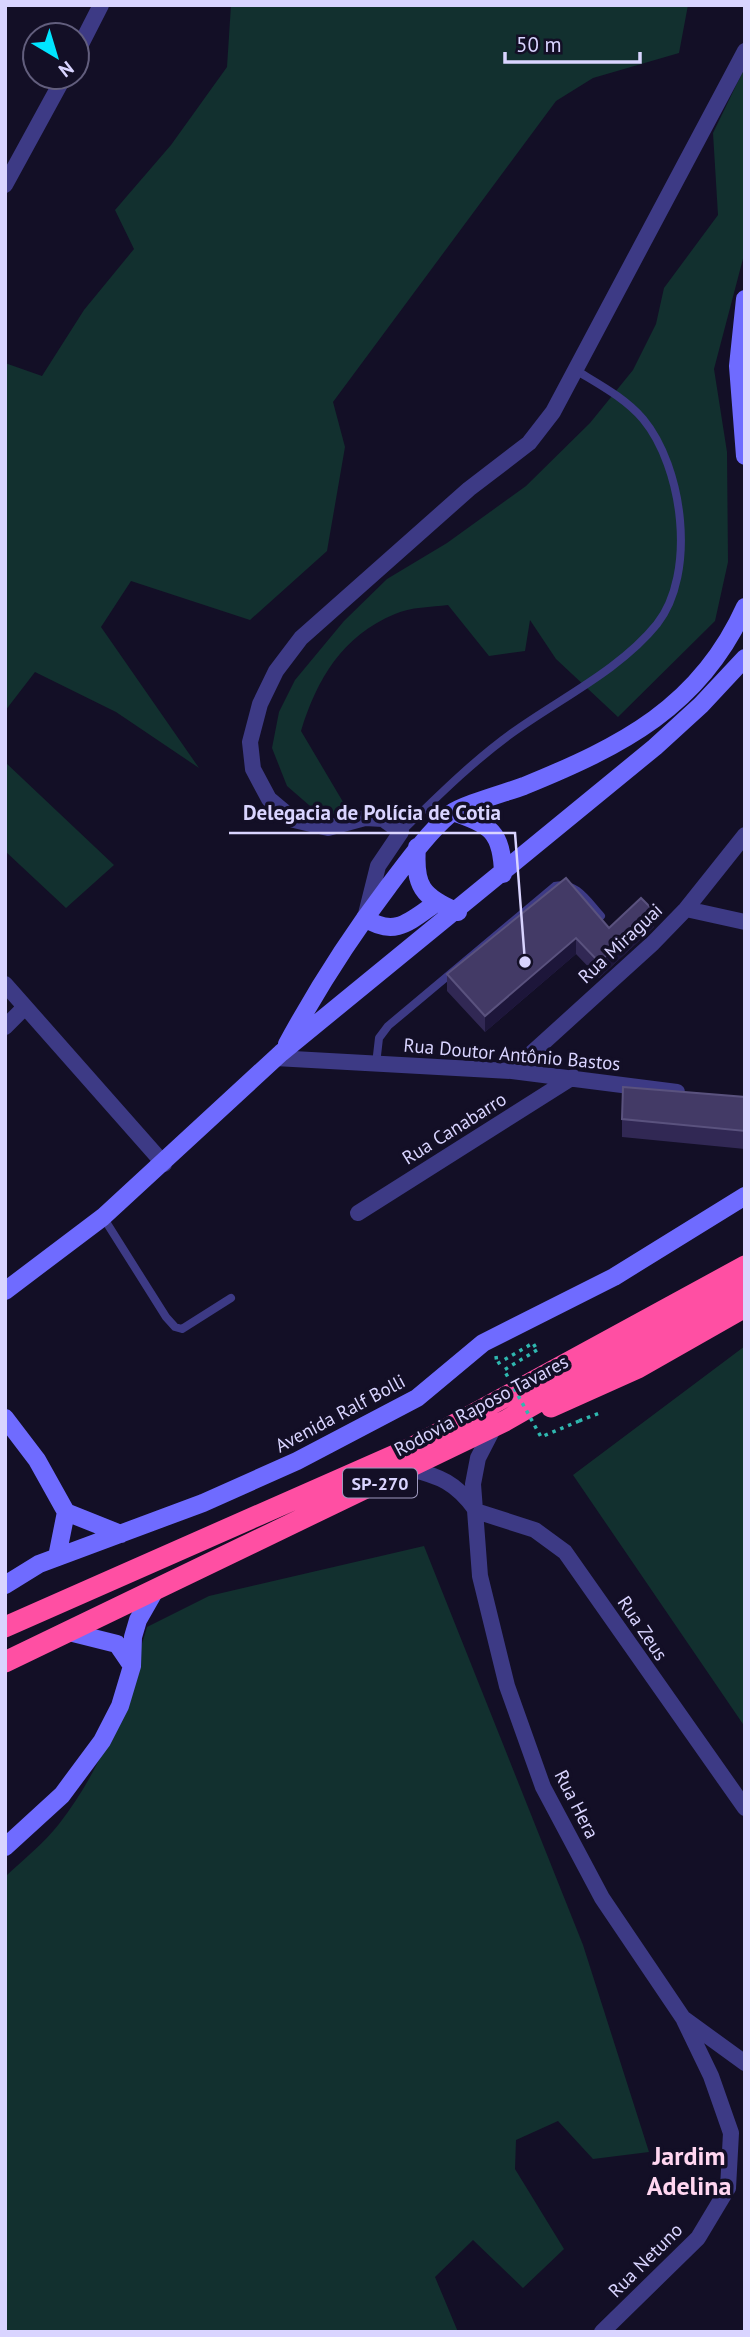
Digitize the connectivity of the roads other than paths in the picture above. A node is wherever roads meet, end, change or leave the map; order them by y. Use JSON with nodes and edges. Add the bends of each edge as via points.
{"nodes":[{"id":1,"x":101,"y":5,"type":"edge"},
{"id":2,"x":91,"y":25,"type":"edge"},
{"id":3,"x":745,"y":51,"type":"edge"},
{"id":4,"x":56,"y":91,"type":"edge"},
{"id":5,"x":5,"y":186,"type":"edge"},
{"id":6,"x":745,"y":299,"type":"edge"},
{"id":7,"x":574,"y":369,"type":"junction"},
{"id":8,"x":745,"y":456,"type":"edge"},
{"id":9,"x":745,"y":607,"type":"edge"},
{"id":10,"x":745,"y":658,"type":"edge"},
{"id":11,"x":453,"y":812,"type":"junction"},
{"id":12,"x":401,"y":832,"type":"junction"},
{"id":13,"x":745,"y":835,"type":"edge"},
{"id":14,"x":417,"y":847,"type":"junction"},
{"id":15,"x":503,"y":874,"type":"junction"},
{"id":16,"x":436,"y":903,"type":"junction"},
{"id":17,"x":686,"y":909,"type":"junction"},
{"id":18,"x":457,"y":912,"type":"junction"},
{"id":19,"x":601,"y":916,"type":"edge"},
{"id":20,"x":365,"y":918,"type":"junction"},
{"id":21,"x":745,"y":922,"type":"edge"},
{"id":22,"x":5,"y":984,"type":"edge"},
{"id":23,"x":25,"y":1007,"type":"junction"},
{"id":24,"x":5,"y":1027,"type":"edge"},
{"id":25,"x":278,"y":1056,"type":"junction"},
{"id":26,"x":376,"y":1064,"type":"junction"},
{"id":27,"x":512,"y":1071,"type":"junction"},
{"id":28,"x":573,"y":1077,"type":"junction"},
{"id":29,"x":692,"y":1094,"type":"edge"},
{"id":30,"x":164,"y":1164,"type":"junction"},
{"id":31,"x":745,"y":1196,"type":"edge"},
{"id":32,"x":358,"y":1213,"type":"dead end"},
{"id":33,"x":103,"y":1217,"type":"junction"},
{"id":34,"x":745,"y":1249,"type":"edge"},
{"id":35,"x":745,"y":1266,"type":"edge"},
{"id":36,"x":745,"y":1284,"type":"edge"},
{"id":37,"x":5,"y":1291,"type":"edge"},
{"id":38,"x":231,"y":1298,"type":"dead end"},
{"id":39,"x":745,"y":1307,"type":"edge"},
{"id":40,"x":663,"y":1313,"type":"junction"},
{"id":41,"x":5,"y":1418,"type":"edge"},
{"id":42,"x":500,"y":1424,"type":"junction"},
{"id":43,"x":409,"y":1469,"type":"junction"},
{"id":44,"x":476,"y":1511,"type":"junction"},
{"id":45,"x":66,"y":1512,"type":"junction"},
{"id":46,"x":121,"y":1534,"type":"junction"},
{"id":47,"x":57,"y":1557,"type":"junction"},
{"id":48,"x":5,"y":1586,"type":"edge"},
{"id":49,"x":154,"y":1592,"type":"junction"},
{"id":50,"x":5,"y":1628,"type":"edge"},
{"id":51,"x":69,"y":1632,"type":"junction"},
{"id":52,"x":5,"y":1662,"type":"edge"},
{"id":53,"x":132,"y":1666,"type":"junction"},
{"id":54,"x":745,"y":1808,"type":"edge"},
{"id":55,"x":5,"y":1847,"type":"edge"},
{"id":56,"x":683,"y":2018,"type":"junction"},
{"id":57,"x":745,"y":2063,"type":"edge"},
{"id":58,"x":602,"y":2332,"type":"edge"}],
"edges":[{"from":1,"to":2,"type":"street"},
{"from":3,"to":7,"type":"street"},
{"from":4,"to":5,"type":"street"},
{"from":6,"to":8,"type":"main road","via":[[738,366]]},
{"from":7,"to":12,"type":"lane","via":[[621,399],[643,419],[659,443],[681,516],[674,592],[658,623],[629,651],[510,734]]},
{"from":7,"to":12,"type":"street","via":[[553,412],[529,443],[469,489],[301,638],[276,671],[260,704],[250,742],[253,769],[270,799],[294,820],[328,828],[365,818],[383,819]]},
{"from":9,"to":11,"type":"main road","via":[[729,643],[697,685],[628,739]]},
{"from":10,"to":15,"type":"main road","via":[[655,747]]},
{"from":11,"to":14,"type":"main road"},
{"from":11,"to":15,"type":"main road","via":[[482,822],[495,834],[503,851]]},
{"from":12,"to":20,"type":"street","via":[[378,866]]},
{"from":13,"to":17,"type":"street","name":"Rua Miraguai"},
{"from":14,"to":16,"type":"main road","via":[[415,874]]},
{"from":14,"to":20,"type":"main road"},
{"from":15,"to":18,"type":"main road"},
{"from":16,"to":18,"type":"main road"},
{"from":16,"to":20,"type":"main road","via":[[394,928],[380,928]]},
{"from":17,"to":21,"type":"street"},
{"from":17,"to":27,"type":"street","name":"Rua Miraguai"},
{"from":18,"to":25,"type":"main road"},
{"from":19,"to":26,"type":"lane","via":[[574,887],[555,886],[388,1026],[379,1038]]},
{"from":20,"to":25,"type":"main road"},
{"from":22,"to":23,"type":"street"},
{"from":23,"to":24,"type":"street"},
{"from":23,"to":30,"type":"street"},
{"from":25,"to":26,"type":"street","name":"Rua Doutor Antônio Bastos"},
{"from":25,"to":30,"type":"main road"},
{"from":26,"to":27,"type":"street","name":"Rua Doutor Antônio Bastos"},
{"from":27,"to":28,"type":"street","name":"Rua Doutor Antônio Bastos"},
{"from":28,"to":29,"type":"street","name":"Rua Doutor Antônio Bastos"},
{"from":28,"to":32,"type":"street","name":"Rua Canabarro"},
{"from":30,"to":33,"type":"main road"},
{"from":31,"to":46,"type":"main road","name":"Avenida Ralf Bolli","via":[[614,1278],[483,1343],[417,1398],[297,1461]]},
{"from":33,"to":37,"type":"main road"},
{"from":33,"to":38,"type":"lane","via":[[175,1327],[182,1329]]},
{"from":34,"to":40,"type":"highway"},
{"from":35,"to":40,"type":"highway","name":"Rodovia Raposo Tavares","number":"SP-270"},
{"from":36,"to":42,"type":"highway","name":"Rodovia Raposo Tavares","number":"SP-270"},
{"from":39,"to":42,"type":"highway","via":[[565,1403]]},
{"from":40,"to":50,"type":"highway","name":"Rodovia Raposo Tavares","number":"SP-270","via":[[413,1447]]},
{"from":41,"to":45,"type":"main road","via":[[37,1460]]},
{"from":42,"to":43,"type":"highway","name":"Rodovia Raposo Tavares","number":"SP-270"},
{"from":42,"to":44,"type":"street","name":"Rua Hera","via":[[476,1471]]},
{"from":43,"to":44,"type":"street","via":[[440,1476],[460,1489]]},
{"from":43,"to":49,"type":"highway","name":"Rodovia Raposo Tavares","number":"SP-270"},
{"from":44,"to":54,"type":"street","name":"Rua Zeus","via":[[535,1530],[565,1552]]},
{"from":44,"to":56,"type":"street","name":"Rua Hera","via":[[480,1576],[507,1686],[543,1787],[602,1898]]},
{"from":45,"to":46,"type":"main road"},
{"from":45,"to":47,"type":"main road"},
{"from":46,"to":47,"type":"main road","name":"Avenida Ralf Bolli"},
{"from":47,"to":48,"type":"main road","name":"Avenida Ralf Bolli"},
{"from":49,"to":51,"type":"highway","name":"Rodovia Raposo Tavares","number":"SP-270"},
{"from":49,"to":53,"type":"main road","via":[[138,1619]]},
{"from":51,"to":52,"type":"highway","name":"Rodovia Raposo Tavares","number":"SP-270"},
{"from":51,"to":53,"type":"main road","via":[[117,1644]]},
{"from":53,"to":55,"type":"main road","via":[[120,1706],[102,1741],[62,1795]]},
{"from":56,"to":57,"type":"street","name":"Rua Hera"},
{"from":56,"to":58,"type":"street","name":"Rua Netuno","via":[[731,2133],[728,2188],[698,2238]]}]}
